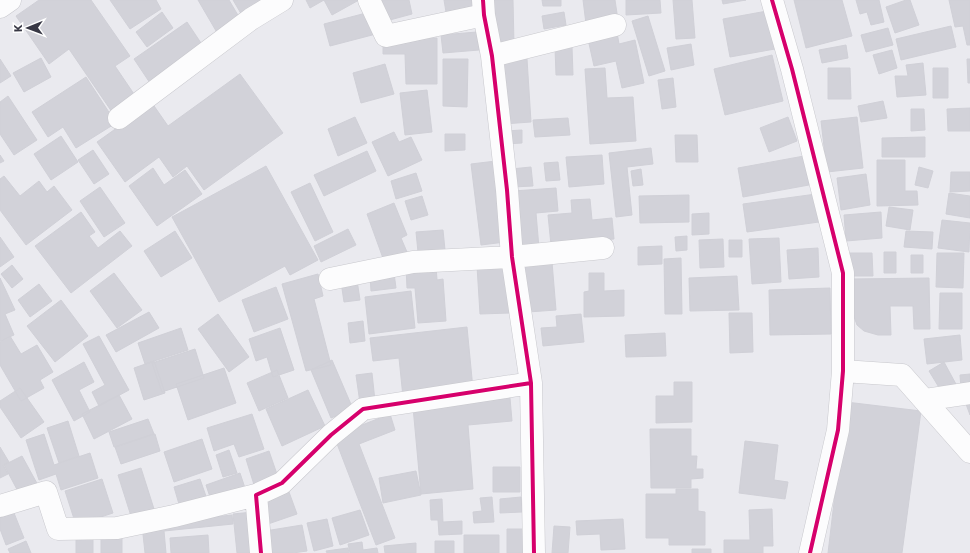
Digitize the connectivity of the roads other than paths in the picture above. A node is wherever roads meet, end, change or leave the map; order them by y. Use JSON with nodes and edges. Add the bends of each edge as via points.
{"nodes":[{"id":1,"x":10,"y":0,"type":"edge"},
{"id":2,"x":282,"y":0,"type":"edge"},
{"id":3,"x":369,"y":0,"type":"edge"},
{"id":4,"x":772,"y":0,"type":"edge"},
{"id":5,"x":0,"y":7,"type":"edge"},
{"id":6,"x":483,"y":7,"type":"edge"},
{"id":7,"x":615,"y":25,"type":"dead end"},
{"id":8,"x":492,"y":56,"type":"junction"},
{"id":9,"x":119,"y":118,"type":"dead end"},
{"id":10,"x":603,"y":248,"type":"dead end"},
{"id":11,"x":512,"y":257,"type":"junction"},
{"id":12,"x":330,"y":279,"type":"dead end"},
{"id":13,"x":843,"y":371,"type":"junction"},
{"id":14,"x":531,"y":384,"type":"junction"},
{"id":15,"x":970,"y":393,"type":"edge"},
{"id":16,"x":924,"y":400,"type":"junction"},
{"id":17,"x":970,"y":452,"type":"edge"},
{"id":18,"x":256,"y":495,"type":"junction"},
{"id":19,"x":0,"y":506,"type":"edge"},
{"id":20,"x":262,"y":553,"type":"edge"},
{"id":21,"x":534,"y":553,"type":"edge"},
{"id":22,"x":810,"y":553,"type":"edge"}],
"edges":[{"from":1,"to":5,"type":"street"},
{"from":2,"to":9,"type":"street","via":[[251,18]]},
{"from":3,"to":6,"type":"street","via":[[386,36]]},
{"from":4,"to":13,"type":"street","via":[[843,273]]},
{"from":6,"to":8,"type":"street"},
{"from":7,"to":8,"type":"street"},
{"from":8,"to":11,"type":"street"},
{"from":10,"to":11,"type":"street"},
{"from":11,"to":12,"type":"street","via":[[413,262]]},
{"from":11,"to":14,"type":"street"},
{"from":13,"to":16,"type":"street","via":[[902,375]]},
{"from":13,"to":22,"type":"street","via":[[838,430]]},
{"from":14,"to":18,"type":"street","via":[[363,409],[282,483]]},
{"from":14,"to":21,"type":"street"},
{"from":15,"to":16,"type":"street"},
{"from":16,"to":17,"type":"street"},
{"from":18,"to":19,"type":"street","via":[[117,528],[58,529],[46,492]]},
{"from":18,"to":20,"type":"street"}]}
